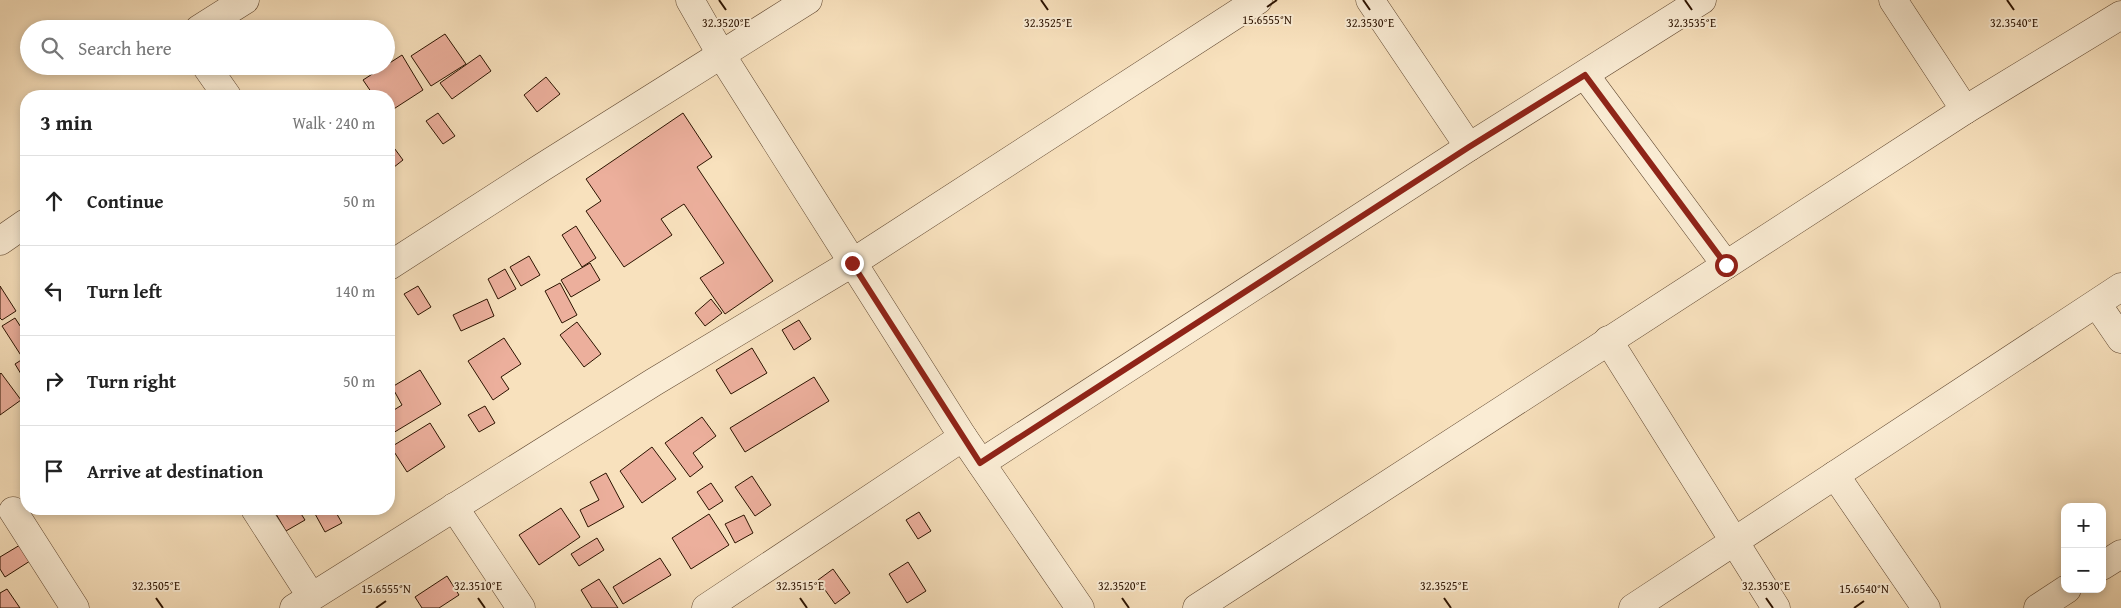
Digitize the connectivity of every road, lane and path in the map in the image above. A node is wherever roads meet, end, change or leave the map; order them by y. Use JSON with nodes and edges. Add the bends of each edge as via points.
{"nodes":[{"id":1,"x":245,"y":0,"type":"edge"},
{"id":2,"x":690,"y":0,"type":"edge"},
{"id":3,"x":808,"y":0,"type":"edge"},
{"id":4,"x":1258,"y":0,"type":"edge"},
{"id":5,"x":1370,"y":0,"type":"edge"},
{"id":6,"x":1702,"y":0,"type":"edge"},
{"id":7,"x":1893,"y":0,"type":"edge"},
{"id":8,"x":2121,"y":15,"type":"edge"},
{"id":9,"x":213,"y":20,"type":"edge"},
{"id":10,"x":722,"y":56,"type":"junction"},
{"id":11,"x":210,"y":75,"type":"edge"},
{"id":12,"x":1585,"y":75,"type":"junction"},
{"id":13,"x":218,"y":90,"type":"edge"},
{"id":14,"x":1965,"y":110,"type":"junction"},
{"id":15,"x":1469,"y":147,"type":"junction"},
{"id":16,"x":20,"y":227,"type":"edge"},
{"id":17,"x":0,"y":241,"type":"edge"},
{"id":18,"x":395,"y":262,"type":"edge"},
{"id":19,"x":852,"y":263,"type":"junction"},
{"id":20,"x":1726,"y":265,"type":"junction"},
{"id":21,"x":2121,"y":288,"type":"edge"},
{"id":22,"x":2097,"y":304,"type":"junction"},
{"id":23,"x":2121,"y":339,"type":"edge"},
{"id":24,"x":1608,"y":340,"type":"junction"},
{"id":25,"x":963,"y":437,"type":"junction"},
{"id":26,"x":980,"y":463,"type":"junction"},
{"id":27,"x":1835,"y":475,"type":"junction"},
{"id":28,"x":454,"y":507,"type":"junction"},
{"id":29,"x":13,"y":512,"type":"edge"},
{"id":30,"x":257,"y":515,"type":"edge"},
{"id":31,"x":1734,"y":541,"type":"junction"},
{"id":32,"x":2121,"y":554,"type":"edge"},
{"id":33,"x":2106,"y":563,"type":"edge"},
{"id":34,"x":2061,"y":593,"type":"edge"},
{"id":35,"x":303,"y":602,"type":"edge"},
{"id":36,"x":76,"y":608,"type":"edge"},
{"id":37,"x":521,"y":608,"type":"edge"},
{"id":38,"x":706,"y":608,"type":"edge"},
{"id":39,"x":1080,"y":608,"type":"edge"},
{"id":40,"x":1197,"y":608,"type":"edge"},
{"id":41,"x":1633,"y":608,"type":"edge"},
{"id":42,"x":1776,"y":608,"type":"edge"},
{"id":43,"x":1926,"y":608,"type":"edge"},
{"id":44,"x":2038,"y":608,"type":"edge"}],
"edges":[{"from":1,"to":9,"type":"street"},
{"from":2,"to":10,"type":"street"},
{"from":3,"to":10,"type":"street"},
{"from":4,"to":19,"type":"street"},
{"from":5,"to":15,"type":"street"},
{"from":6,"to":12,"type":"street"},
{"from":7,"to":14,"type":"street"},
{"from":8,"to":14,"type":"street"},
{"from":10,"to":18,"type":"street"},
{"from":10,"to":19,"type":"street"},
{"from":11,"to":13,"type":"street"},
{"from":12,"to":15,"type":"street"},
{"from":12,"to":20,"type":"street"},
{"from":14,"to":20,"type":"street"},
{"from":15,"to":26,"type":"street"},
{"from":16,"to":17,"type":"street"},
{"from":19,"to":25,"type":"street"},
{"from":19,"to":28,"type":"street"},
{"from":20,"to":24,"type":"street"},
{"from":21,"to":22,"type":"street"},
{"from":22,"to":23,"type":"street"},
{"from":22,"to":27,"type":"street"},
{"from":24,"to":31,"type":"street"},
{"from":24,"to":40,"type":"street"},
{"from":25,"to":26,"type":"street"},
{"from":25,"to":38,"type":"street"},
{"from":26,"to":39,"type":"street"},
{"from":27,"to":31,"type":"street"},
{"from":27,"to":43,"type":"street"},
{"from":28,"to":35,"type":"street"},
{"from":28,"to":37,"type":"street"},
{"from":29,"to":36,"type":"street"},
{"from":30,"to":35,"type":"street"},
{"from":31,"to":41,"type":"street"},
{"from":31,"to":42,"type":"street"},
{"from":32,"to":33,"type":"street"},
{"from":34,"to":44,"type":"street"}]}
